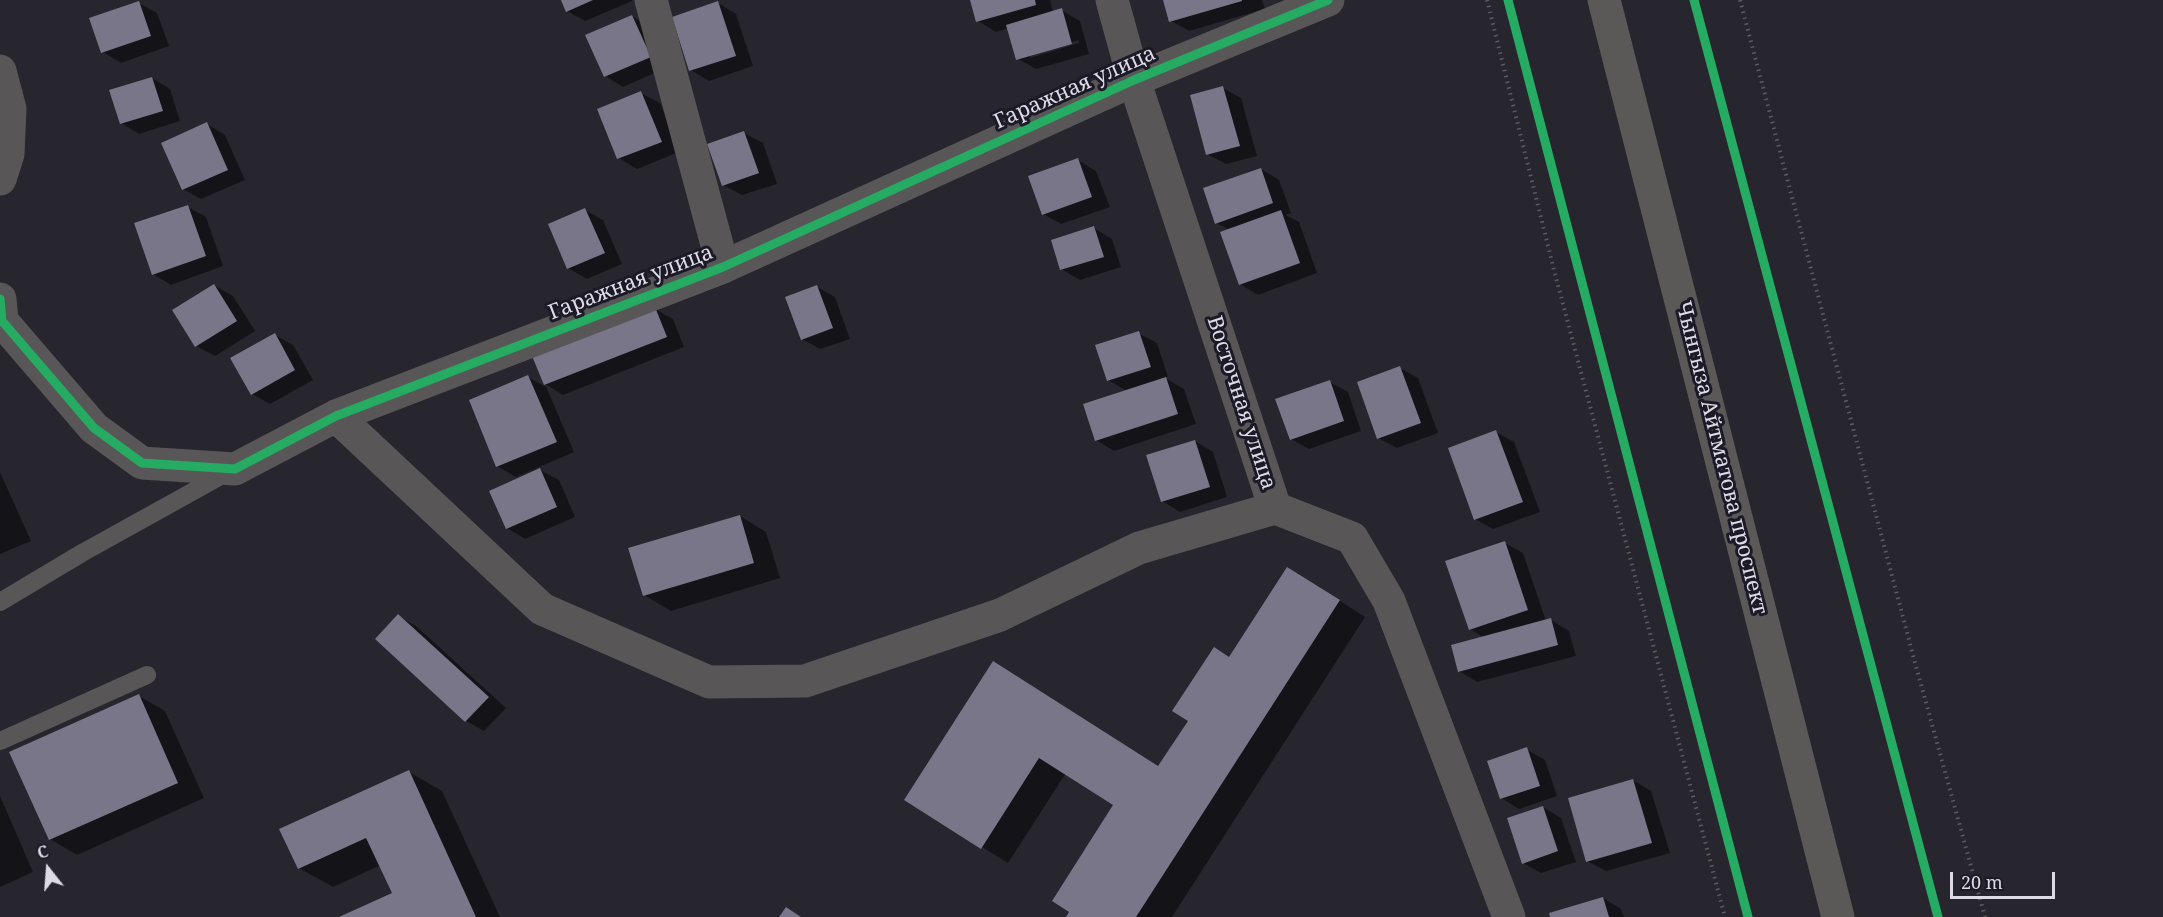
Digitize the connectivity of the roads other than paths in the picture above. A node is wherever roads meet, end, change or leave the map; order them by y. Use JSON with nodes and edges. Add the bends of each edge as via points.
{"nodes":[{"id":1,"x":651,"y":0,"type":"edge"},
{"id":2,"x":1112,"y":0,"type":"edge"},
{"id":3,"x":1328,"y":0,"type":"edge"},
{"id":4,"x":1604,"y":0,"type":"edge"},
{"id":5,"x":0,"y":72,"type":"edge"},
{"id":6,"x":1134,"y":80,"type":"junction"},
{"id":7,"x":0,"y":179,"type":"edge"},
{"id":8,"x":723,"y":267,"type":"junction"},
{"id":9,"x":0,"y":299,"type":"edge"},
{"id":10,"x":336,"y":416,"type":"junction"},
{"id":11,"x":235,"y":469,"type":"junction"},
{"id":12,"x":1275,"y":508,"type":"junction"},
{"id":13,"x":0,"y":602,"type":"edge"},
{"id":14,"x":147,"y":675,"type":"dead end"},
{"id":15,"x":0,"y":741,"type":"edge"},
{"id":16,"x":1509,"y":917,"type":"edge"},
{"id":17,"x":1838,"y":917,"type":"edge"}],
"edges":[{"from":1,"to":8,"type":"street"},
{"from":2,"to":6,"type":"street","name":"Восточная улица"},
{"from":3,"to":6,"type":"street","name":"Гаражная улица"},
{"from":4,"to":17,"type":"main road","name":"Чынгыза Айтматова проспект"},
{"from":5,"to":7,"type":"street","via":[[10,109],[8,154]]},
{"from":6,"to":8,"type":"street","name":"Гаражная улица"},
{"from":6,"to":12,"type":"street","name":"Восточная улица"},
{"from":8,"to":10,"type":"street","name":"Гаражная улица"},
{"from":9,"to":11,"type":"street","via":[[2,321],[94,428],[142,463]]},
{"from":10,"to":11,"type":"street","name":"Гаражная улица"},
{"from":10,"to":12,"type":"street","via":[[542,609],[709,682],[805,681],[1000,615],[1139,549]]},
{"from":11,"to":13,"type":"lane"},
{"from":12,"to":16,"type":"street","name":"Восточная улица","via":[[1352,538],[1389,601]]},
{"from":14,"to":15,"type":"lane"}]}
